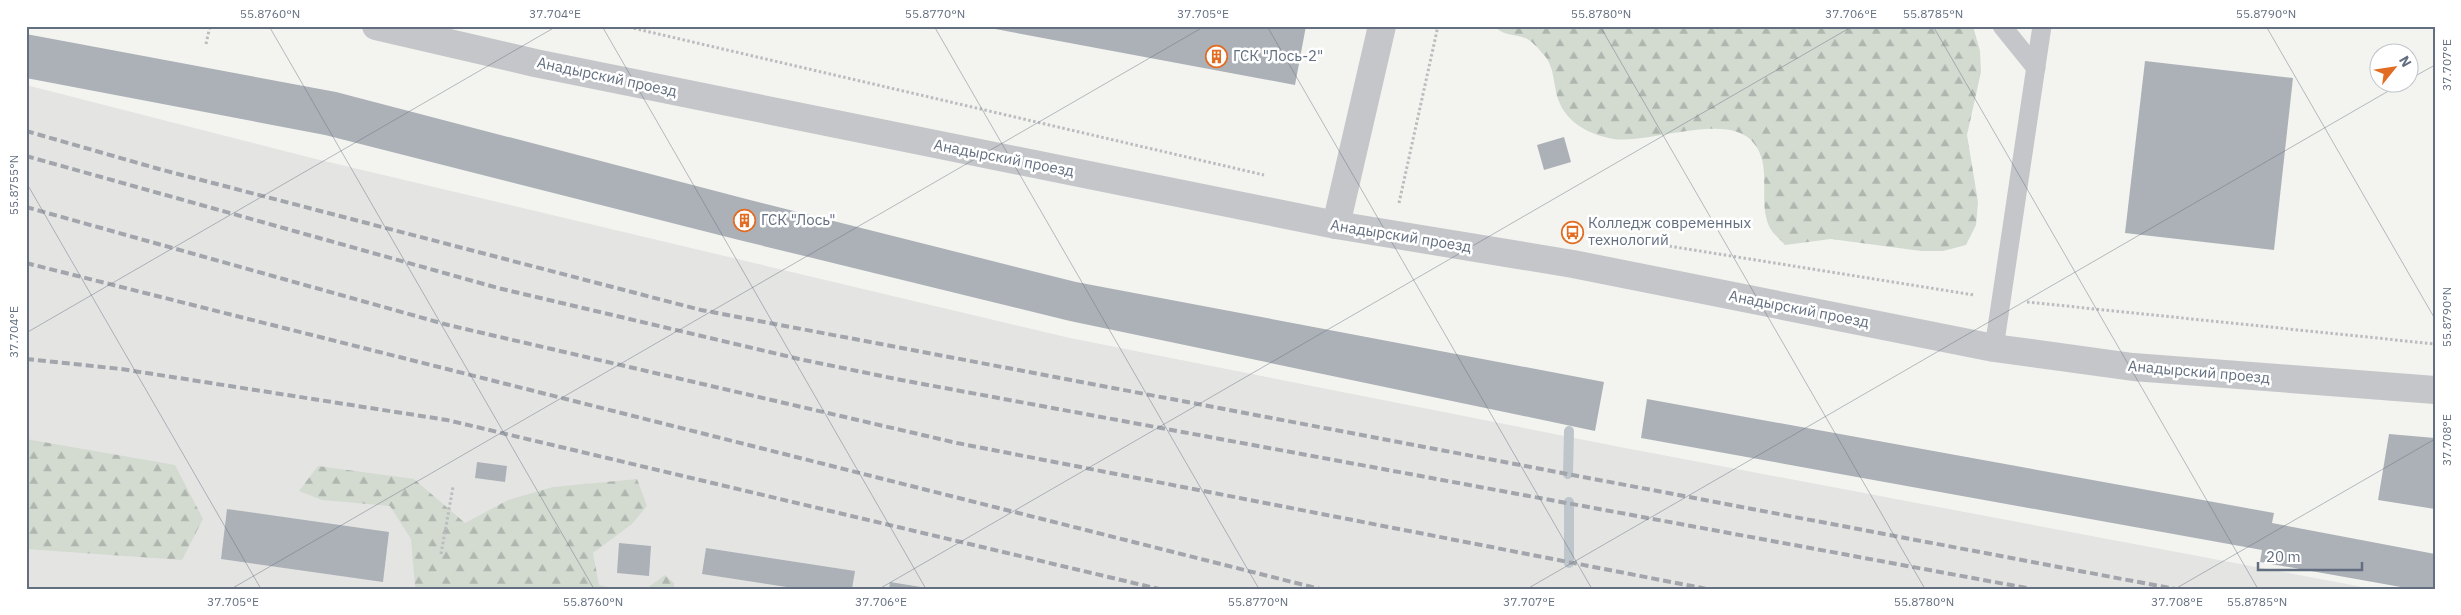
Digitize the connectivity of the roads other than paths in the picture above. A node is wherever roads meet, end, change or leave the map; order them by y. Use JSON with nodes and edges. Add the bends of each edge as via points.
{"nodes":[{"id":1,"x":376,"y":26,"type":"edge"},
{"id":2,"x":1382,"y":26,"type":"edge"},
{"id":3,"x":2002,"y":26,"type":"edge"},
{"id":4,"x":2042,"y":26,"type":"edge"},
{"id":5,"x":2036,"y":68,"type":"junction"},
{"id":6,"x":1336,"y":225,"type":"junction"},
{"id":7,"x":1994,"y":348,"type":"junction"},
{"id":8,"x":2435,"y":390,"type":"edge"}],
"edges":[{"from":1,"to":6,"type":"street","name":"Анадырский проезд","via":[[535,63]]},
{"from":2,"to":6,"type":"street"},
{"from":3,"to":5,"type":"lane"},
{"from":4,"to":5,"type":"lane"},
{"from":5,"to":7,"type":"lane"},
{"from":6,"to":7,"type":"street","name":"Анадырский проезд","via":[[1573,264]]},
{"from":7,"to":8,"type":"street","name":"Анадырский проезд","via":[[2133,367]]}]}
